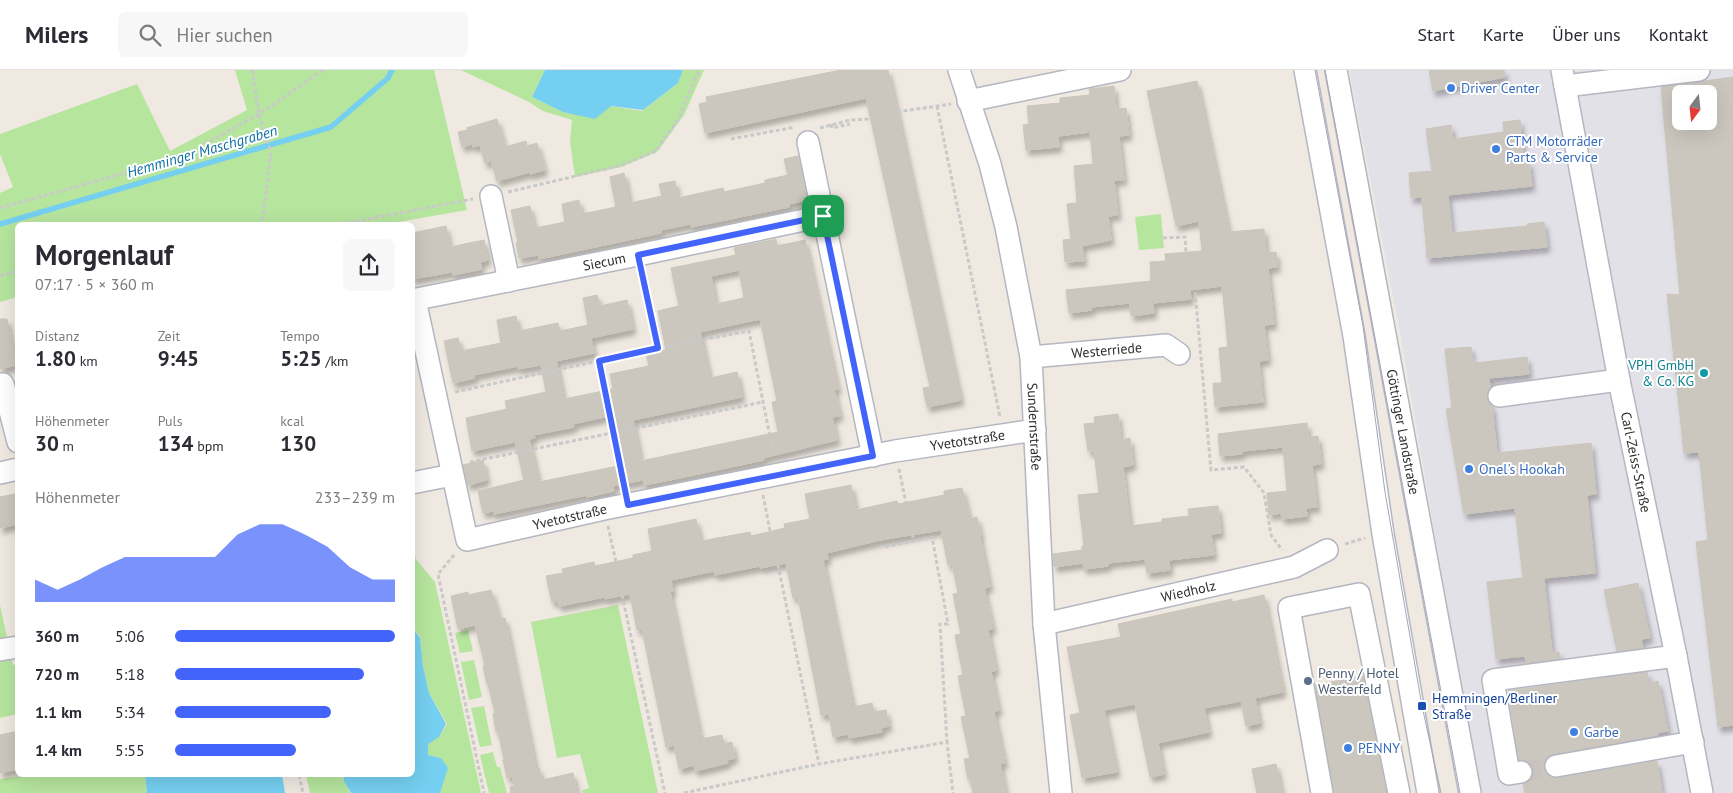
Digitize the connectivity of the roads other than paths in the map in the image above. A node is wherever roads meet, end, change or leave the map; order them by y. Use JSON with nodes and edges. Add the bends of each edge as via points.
{"nodes":[{"id":1,"x":958,"y":70,"type":"edge"},
{"id":2,"x":1120,"y":70,"type":"edge"},
{"id":3,"x":1306,"y":70,"type":"edge"},
{"id":4,"x":1336,"y":70,"type":"edge"},
{"id":5,"x":1698,"y":70,"type":"edge"},
{"id":6,"x":1563,"y":78,"type":"edge"},
{"id":7,"x":968,"y":101,"type":"junction"},
{"id":8,"x":808,"y":130,"type":"road end"},
{"id":9,"x":491,"y":196,"type":"road end"},
{"id":10,"x":823,"y":216,"type":"junction"},
{"id":11,"x":509,"y":281,"type":"junction"},
{"id":12,"x":415,"y":300,"type":"edge"},
{"id":13,"x":415,"y":305,"type":"edge"},
{"id":14,"x":1179,"y":354,"type":"dead end"},
{"id":15,"x":1031,"y":357,"type":"junction"},
{"id":16,"x":1619,"y":380,"type":"junction"},
{"id":17,"x":0,"y":384,"type":"edge"},
{"id":18,"x":1499,"y":396,"type":"dead end"},
{"id":19,"x":15,"y":430,"type":"edge"},
{"id":20,"x":1036,"y":430,"type":"junction"},
{"id":21,"x":873,"y":456,"type":"junction"},
{"id":22,"x":15,"y":470,"type":"edge"},
{"id":23,"x":451,"y":470,"type":"junction"},
{"id":24,"x":0,"y":473,"type":"edge"},
{"id":25,"x":415,"y":482,"type":"edge"},
{"id":26,"x":1327,"y":550,"type":"road end"},
{"id":27,"x":1044,"y":624,"type":"junction"},
{"id":28,"x":15,"y":648,"type":"edge"},
{"id":29,"x":0,"y":650,"type":"edge"},
{"id":30,"x":1676,"y":656,"type":"junction"},
{"id":31,"x":1693,"y":742,"type":"junction"},
{"id":32,"x":1556,"y":766,"type":"tunnel mouth"},
{"id":33,"x":1521,"y":772,"type":"dead end"},
{"id":34,"x":1061,"y":793,"type":"edge"},
{"id":35,"x":1322,"y":793,"type":"edge"},
{"id":36,"x":1399,"y":793,"type":"edge"},
{"id":37,"x":1428,"y":793,"type":"edge"},
{"id":38,"x":1470,"y":793,"type":"edge"},
{"id":39,"x":1702,"y":793,"type":"edge"}],
"edges":[{"from":1,"to":7,"type":"street","name":"Sundernstraße"},
{"from":2,"to":7,"type":"street"},
{"from":3,"to":37,"type":"street","via":[[1354,336],[1383,534]]},
{"from":4,"to":38,"type":"street","name":"Göttinger Landstraße"},
{"from":5,"to":6,"type":"street"},
{"from":6,"to":16,"type":"street","name":"Carl-Zeiss-Straße"},
{"from":7,"to":15,"type":"street","name":"Sundernstraße","via":[[990,164],[1006,227]]},
{"from":8,"to":10,"type":"street"},
{"from":9,"to":11,"type":"street"},
{"from":10,"to":11,"type":"street","name":"Siecum"},
{"from":10,"to":21,"type":"street"},
{"from":11,"to":12,"type":"street","name":"Siecum"},
{"from":13,"to":23,"type":"street"},
{"from":14,"to":15,"type":"street","name":"Westerriede","via":[[1166,345]]},
{"from":15,"to":20,"type":"street","name":"Sundernstraße"},
{"from":16,"to":18,"type":"street"},
{"from":16,"to":30,"type":"street","name":"Carl-Zeiss-Straße"},
{"from":17,"to":19,"type":"street","via":[[3,384]]},
{"from":20,"to":21,"type":"street","name":"Yvetotstraße"},
{"from":20,"to":27,"type":"street","name":"Sundernstraße"},
{"from":21,"to":23,"type":"street","name":"Yvetotstraße","via":[[604,509],[467,540]]},
{"from":22,"to":24,"type":"street"},
{"from":23,"to":25,"type":"street"},
{"from":26,"to":27,"type":"street","name":"Wiedholz","via":[[1294,567]]},
{"from":27,"to":34,"type":"street","name":"Sundernstraße"},
{"from":28,"to":29,"type":"street"},
{"from":30,"to":31,"type":"street","name":"Carl-Zeiss-Straße"},
{"from":30,"to":33,"type":"street","via":[[1492,680],[1509,774]]},
{"from":31,"to":32,"type":"street"},
{"from":31,"to":39,"type":"street","name":"Carl-Zeiss-Straße"},
{"from":35,"to":36,"type":"street","via":[[1289,608],[1359,594]]}]}
